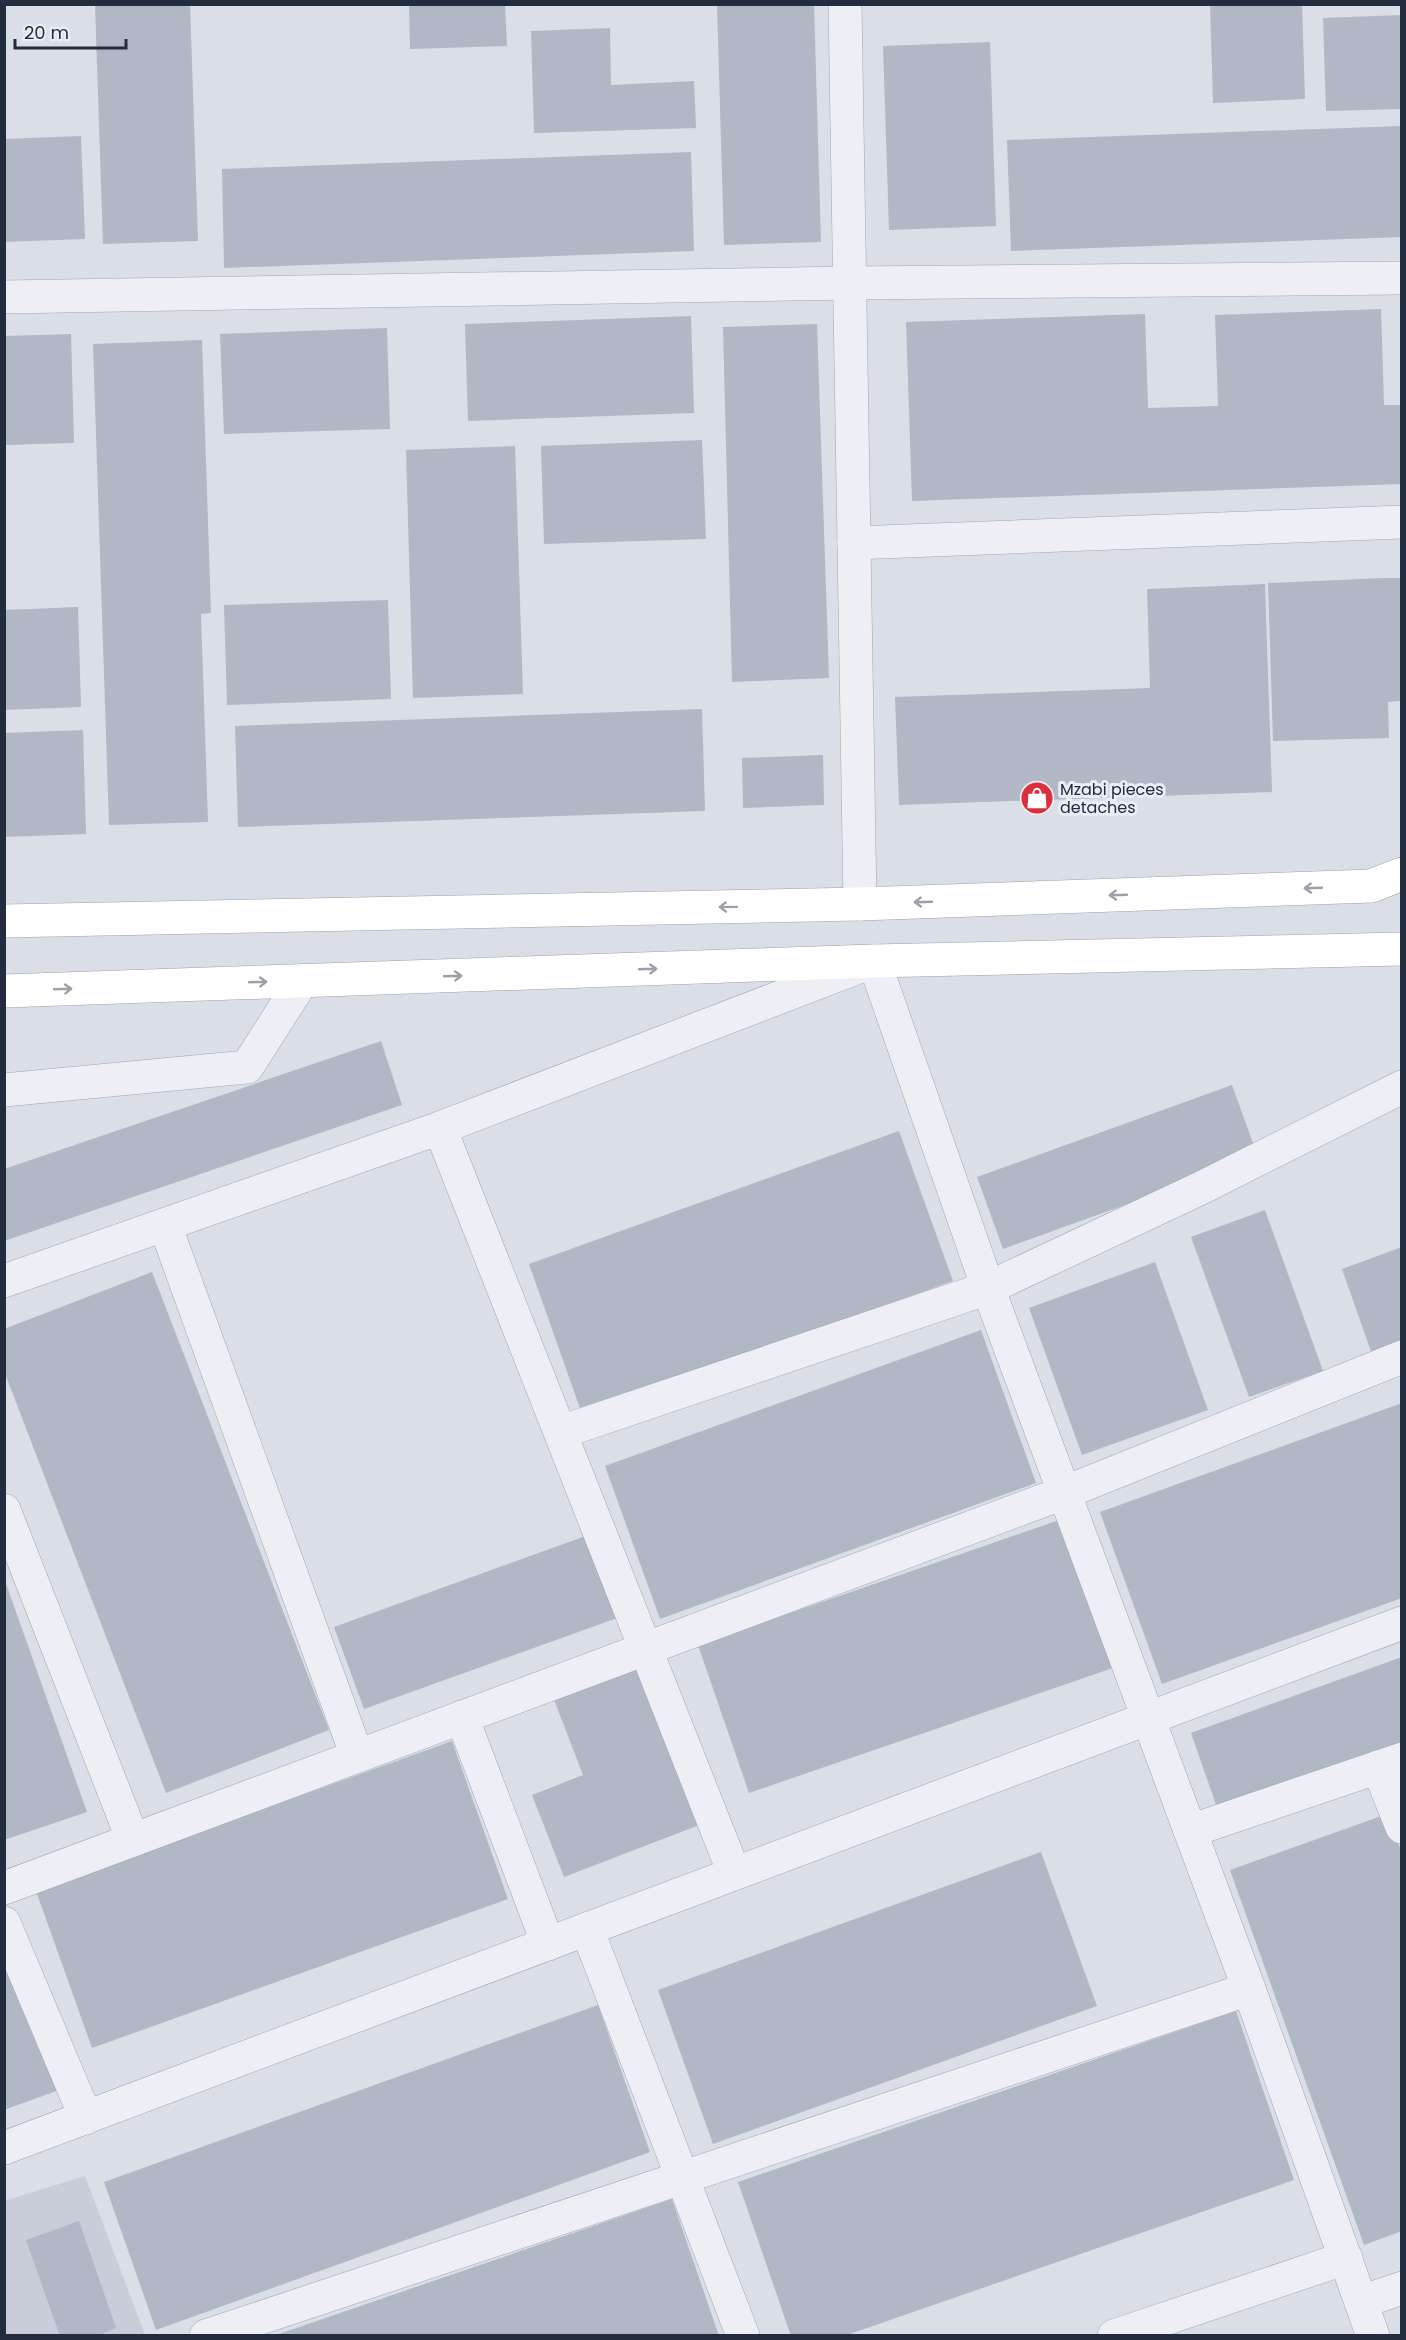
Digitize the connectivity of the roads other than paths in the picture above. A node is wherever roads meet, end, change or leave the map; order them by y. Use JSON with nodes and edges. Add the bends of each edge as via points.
{"nodes":[{"id":1,"x":845,"y":4,"type":"edge"},
{"id":2,"x":1401,"y":278,"type":"edge"},
{"id":3,"x":850,"y":283,"type":"junction"},
{"id":4,"x":4,"y":297,"type":"edge"},
{"id":5,"x":1401,"y":522,"type":"edge"},
{"id":6,"x":854,"y":543,"type":"junction"},
{"id":7,"x":1401,"y":874,"type":"edge"},
{"id":8,"x":1386,"y":886,"type":"edge"},
{"id":9,"x":860,"y":904,"type":"junction"},
{"id":10,"x":4,"y":921,"type":"edge"},
{"id":11,"x":1401,"y":949,"type":"edge"},
{"id":12,"x":874,"y":961,"type":"junction"},
{"id":13,"x":302,"y":981,"type":"junction"},
{"id":14,"x":4,"y":991,"type":"edge"},
{"id":15,"x":1401,"y":1087,"type":"edge"},
{"id":16,"x":4,"y":1090,"type":"edge"},
{"id":17,"x":440,"y":1128,"type":"junction"},
{"id":18,"x":165,"y":1225,"type":"junction"},
{"id":19,"x":4,"y":1281,"type":"edge"},
{"id":20,"x":988,"y":1287,"type":"junction"},
{"id":21,"x":1401,"y":1358,"type":"edge"},
{"id":22,"x":561,"y":1432,"type":"junction"},
{"id":23,"x":1066,"y":1492,"type":"junction"},
{"id":24,"x":4,"y":1510,"type":"edge"},
{"id":25,"x":1401,"y":1623,"type":"edge"},
{"id":26,"x":648,"y":1648,"type":"junction"},
{"id":27,"x":462,"y":1717,"type":"junction"},
{"id":28,"x":1148,"y":1718,"type":"junction"},
{"id":29,"x":357,"y":1756,"type":"junction"},
{"id":30,"x":1390,"y":1763,"type":"edge"},
{"id":31,"x":1401,"y":1827,"type":"edge"},
{"id":32,"x":1190,"y":1831,"type":"junction"},
{"id":33,"x":133,"y":1840,"type":"junction"},
{"id":34,"x":734,"y":1873,"type":"junction"},
{"id":35,"x":4,"y":1888,"type":"edge"},
{"id":36,"x":4,"y":1923,"type":"edge"},
{"id":37,"x":587,"y":1929,"type":"junction"},
{"id":38,"x":548,"y":1944,"type":"junction"},
{"id":39,"x":1249,"y":1989,"type":"junction"},
{"id":40,"x":86,"y":2118,"type":"junction"},
{"id":41,"x":4,"y":2148,"type":"edge"},
{"id":42,"x":685,"y":2179,"type":"junction"},
{"id":43,"x":1346,"y":2258,"type":"junction"},
{"id":44,"x":1401,"y":2288,"type":"edge"},
{"id":45,"x":1361,"y":2302,"type":"junction"},
{"id":46,"x":206,"y":2336,"type":"edge"},
{"id":47,"x":743,"y":2336,"type":"edge"},
{"id":48,"x":1114,"y":2336,"type":"edge"},
{"id":49,"x":1372,"y":2336,"type":"edge"}],
"edges":[{"from":1,"to":3,"type":"street"},
{"from":2,"to":3,"type":"street"},
{"from":3,"to":4,"type":"street"},
{"from":3,"to":6,"type":"street"},
{"from":5,"to":6,"type":"street"},
{"from":6,"to":9,"type":"street"},
{"from":7,"to":8,"type":"main road"},
{"from":8,"to":9,"type":"main road","one_way":true},
{"from":9,"to":10,"type":"main road","one_way":true},
{"from":11,"to":12,"type":"main road"},
{"from":13,"to":12,"type":"main road","one_way":true},
{"from":12,"to":17,"type":"street"},
{"from":12,"to":20,"type":"street"},
{"from":14,"to":13,"type":"main road","one_way":true},
{"from":13,"to":16,"type":"street","via":[[247,1068]]},
{"from":15,"to":20,"type":"street","via":[[1201,1188]]},
{"from":17,"to":18,"type":"street"},
{"from":17,"to":22,"type":"street"},
{"from":18,"to":19,"type":"street"},
{"from":18,"to":29,"type":"street"},
{"from":20,"to":22,"type":"street"},
{"from":20,"to":23,"type":"street"},
{"from":21,"to":23,"type":"street"},
{"from":22,"to":26,"type":"street"},
{"from":23,"to":26,"type":"street"},
{"from":23,"to":28,"type":"street"},
{"from":24,"to":33,"type":"street"},
{"from":25,"to":28,"type":"street"},
{"from":26,"to":27,"type":"street"},
{"from":26,"to":34,"type":"street"},
{"from":27,"to":29,"type":"street"},
{"from":27,"to":38,"type":"street"},
{"from":28,"to":32,"type":"street"},
{"from":28,"to":34,"type":"street"},
{"from":29,"to":33,"type":"street"},
{"from":30,"to":31,"type":"street"},
{"from":30,"to":32,"type":"street"},
{"from":32,"to":39,"type":"street"},
{"from":33,"to":35,"type":"street"},
{"from":34,"to":37,"type":"street"},
{"from":36,"to":40,"type":"street"},
{"from":37,"to":38,"type":"street"},
{"from":37,"to":42,"type":"street"},
{"from":38,"to":40,"type":"street"},
{"from":39,"to":42,"type":"street"},
{"from":39,"to":43,"type":"street"},
{"from":40,"to":41,"type":"street"},
{"from":42,"to":46,"type":"street"},
{"from":42,"to":47,"type":"street"},
{"from":43,"to":45,"type":"street"},
{"from":43,"to":48,"type":"street"},
{"from":44,"to":45,"type":"street"},
{"from":45,"to":49,"type":"street"}]}
